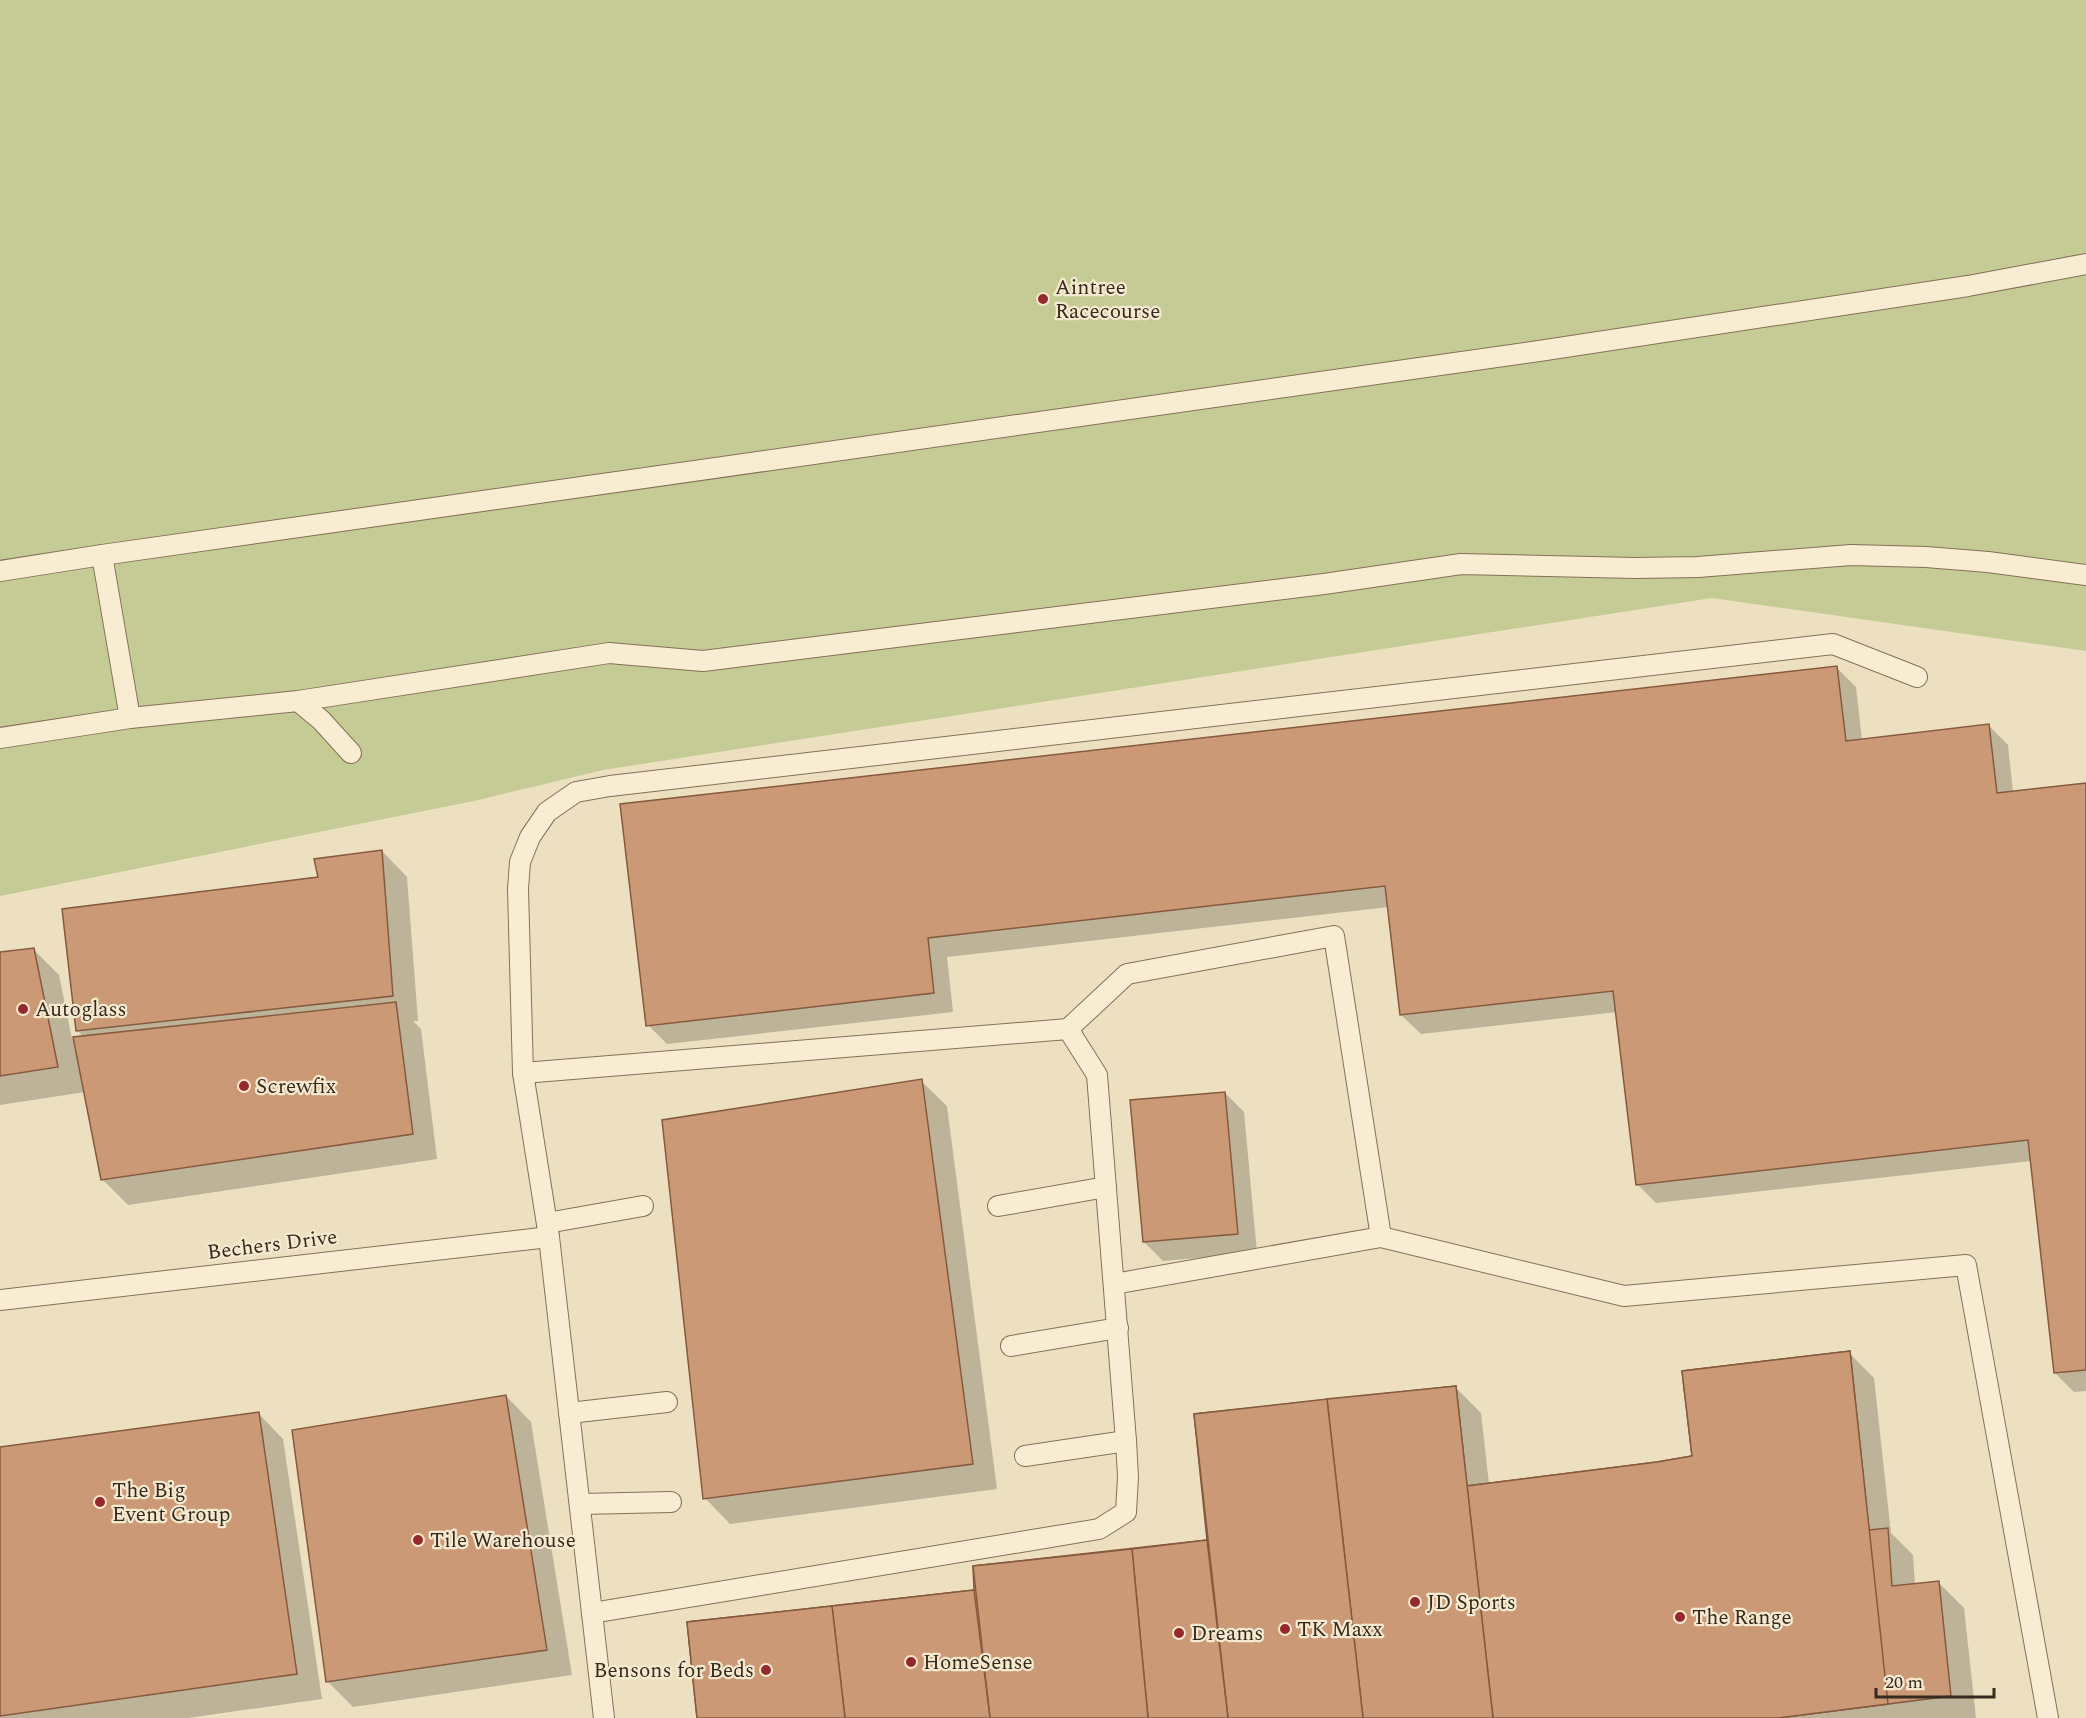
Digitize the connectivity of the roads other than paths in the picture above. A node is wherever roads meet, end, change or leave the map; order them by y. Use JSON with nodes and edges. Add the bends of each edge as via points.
{"nodes":[{"id":1,"x":2086,"y":264,"type":"edge"},
{"id":2,"x":102,"y":555,"type":"junction"},
{"id":3,"x":0,"y":571,"type":"edge"},
{"id":4,"x":2086,"y":575,"type":"edge"},
{"id":5,"x":1917,"y":677,"type":"dead end"},
{"id":6,"x":298,"y":700,"type":"junction"},
{"id":7,"x":130,"y":718,"type":"junction"},
{"id":8,"x":0,"y":738,"type":"edge"},
{"id":9,"x":351,"y":753,"type":"dead end"},
{"id":10,"x":1068,"y":1029,"type":"junction"},
{"id":11,"x":523,"y":1073,"type":"junction"},
{"id":12,"x":1106,"y":1187,"type":"junction"},
{"id":13,"x":643,"y":1206,"type":"dead end"},
{"id":14,"x":998,"y":1206,"type":"dead end"},
{"id":15,"x":548,"y":1230,"type":"junction"},
{"id":16,"x":1382,"y":1237,"type":"junction"},
{"id":17,"x":1114,"y":1284,"type":"junction"},
{"id":18,"x":0,"y":1300,"type":"edge"},
{"id":19,"x":1118,"y":1328,"type":"junction"},
{"id":20,"x":1011,"y":1346,"type":"dead end"},
{"id":21,"x":667,"y":1401,"type":"dead end"},
{"id":22,"x":569,"y":1413,"type":"junction"},
{"id":23,"x":1126,"y":1441,"type":"junction"},
{"id":24,"x":1025,"y":1456,"type":"dead end"},
{"id":25,"x":671,"y":1502,"type":"dead end"},
{"id":26,"x":580,"y":1504,"type":"junction"},
{"id":27,"x":592,"y":1613,"type":"junction"},
{"id":28,"x":604,"y":1718,"type":"edge"},
{"id":29,"x":2048,"y":1718,"type":"edge"}],
"edges":[{"from":1,"to":2,"type":"lane","via":[[1968,286],[1539,351]]},
{"from":2,"to":3,"type":"lane"},
{"from":2,"to":7,"type":"lane"},
{"from":4,"to":6,"type":"lane","via":[[1926,557],[1862,556],[1635,568],[1461,564],[703,661],[609,652]]},
{"from":5,"to":11,"type":"lane","via":[[1833,644],[576,792],[547,812],[530,837],[520,862]]},
{"from":6,"to":7,"type":"lane"},
{"from":6,"to":9,"type":"lane"},
{"from":7,"to":8,"type":"lane"},
{"from":10,"to":11,"type":"lane"},
{"from":10,"to":12,"type":"lane","via":[[1097,1075]]},
{"from":10,"to":16,"type":"lane","via":[[1127,974],[1334,936]]},
{"from":11,"to":15,"type":"lane"},
{"from":12,"to":14,"type":"lane"},
{"from":12,"to":17,"type":"lane"},
{"from":13,"to":15,"type":"lane","name":"Bechers Drive"},
{"from":15,"to":18,"type":"lane","name":"Bechers Drive"},
{"from":15,"to":22,"type":"lane"},
{"from":16,"to":17,"type":"lane"},
{"from":16,"to":29,"type":"lane","via":[[1624,1296],[1966,1265]]},
{"from":17,"to":19,"type":"lane"},
{"from":19,"to":20,"type":"lane"},
{"from":19,"to":23,"type":"lane"},
{"from":21,"to":22,"type":"lane"},
{"from":22,"to":26,"type":"lane"},
{"from":23,"to":24,"type":"lane"},
{"from":23,"to":27,"type":"lane","via":[[1126,1512],[1099,1529]]},
{"from":25,"to":26,"type":"lane"},
{"from":26,"to":27,"type":"lane"},
{"from":27,"to":28,"type":"lane"}]}
